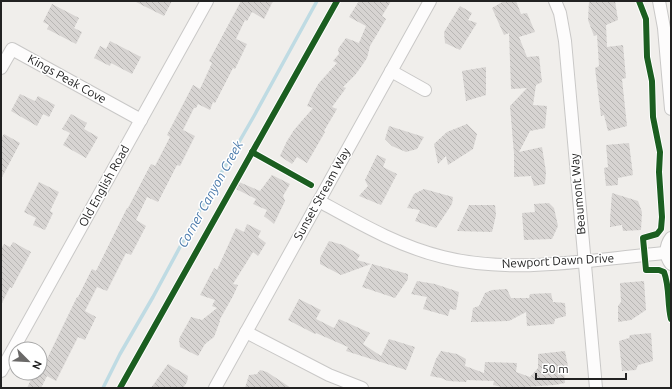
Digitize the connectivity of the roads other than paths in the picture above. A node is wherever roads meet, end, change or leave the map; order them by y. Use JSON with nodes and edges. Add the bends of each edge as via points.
{"nodes":[{"id":1,"x":207,"y":1,"type":"edge"},
{"id":2,"x":430,"y":1,"type":"edge"},
{"id":3,"x":555,"y":1,"type":"edge"},
{"id":4,"x":664,"y":6,"type":"edge"},
{"id":5,"x":1,"y":68,"type":"edge"},
{"id":6,"x":391,"y":71,"type":"junction"},
{"id":7,"x":425,"y":90,"type":"dead end"},
{"id":8,"x":671,"y":105,"type":"edge"},
{"id":9,"x":141,"y":120,"type":"junction"},
{"id":10,"x":319,"y":201,"type":"junction"},
{"id":11,"x":671,"y":238,"type":"edge"},
{"id":12,"x":669,"y":258,"type":"edge"},
{"id":13,"x":584,"y":261,"type":"junction"},
{"id":14,"x":246,"y":332,"type":"junction"},
{"id":15,"x":1,"y":372,"type":"edge"},
{"id":16,"x":215,"y":388,"type":"edge"},
{"id":17,"x":362,"y":388,"type":"edge"},
{"id":18,"x":596,"y":388,"type":"edge"}],
"edges":[{"from":1,"to":9,"type":"street","name":"Old English Road"},
{"from":2,"to":6,"type":"street","name":"Sunset Stream Way"},
{"from":3,"to":13,"type":"street","name":"Beaumont Way","via":[[560,12],[565,42]]},
{"from":4,"to":8,"type":"street"},
{"from":5,"to":9,"type":"street","name":"Kings Peak Cove","via":[[12,49]]},
{"from":6,"to":7,"type":"street"},
{"from":6,"to":10,"type":"street","name":"Sunset Stream Way"},
{"from":9,"to":15,"type":"street","name":"Old English Road"},
{"from":10,"to":13,"type":"street","name":"Newport Dawn Drive","via":[[383,235],[443,257],[504,265]]},
{"from":10,"to":14,"type":"street","name":"Sunset Stream Way"},
{"from":11,"to":12,"type":"street","via":[[666,247]]},
{"from":12,"to":13,"type":"street","name":"Newport Dawn Drive"},
{"from":13,"to":18,"type":"street","name":"Beaumont Way"},
{"from":14,"to":16,"type":"street","name":"Sunset Stream Way"},
{"from":14,"to":17,"type":"street","via":[[330,375]]}]}
